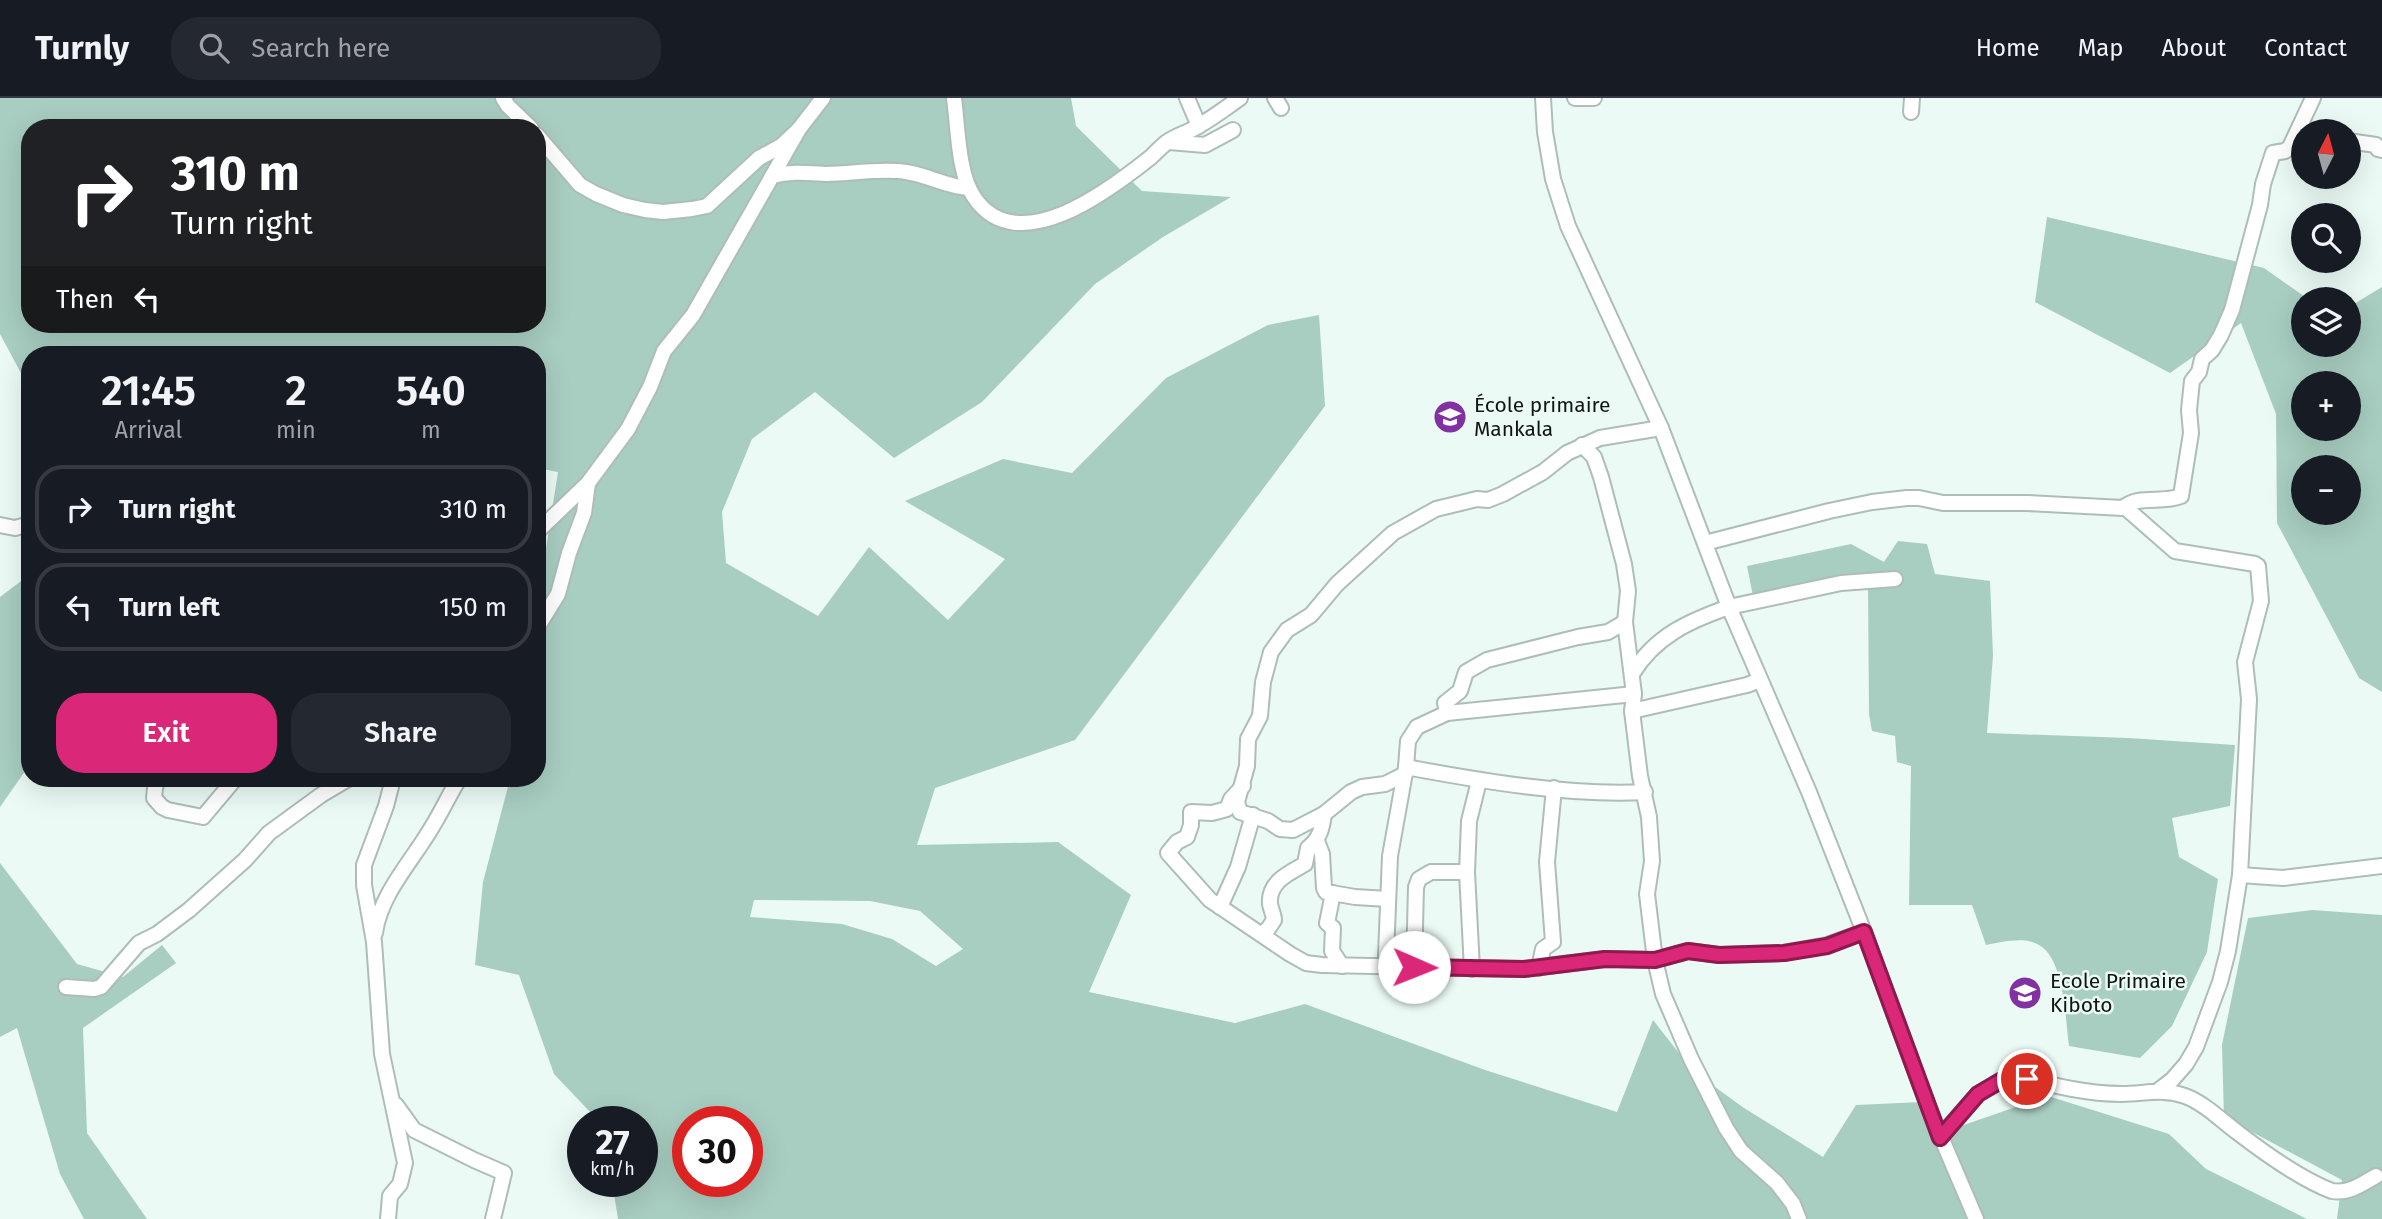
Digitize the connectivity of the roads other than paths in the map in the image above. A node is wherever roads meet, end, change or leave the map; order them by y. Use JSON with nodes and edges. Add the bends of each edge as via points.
{"nodes":[{"id":1,"x":503,"y":98,"type":"edge"},
{"id":2,"x":823,"y":98,"type":"edge"},
{"id":3,"x":954,"y":98,"type":"edge"},
{"id":4,"x":1187,"y":98,"type":"edge"},
{"id":5,"x":1240,"y":98,"type":"edge"},
{"id":6,"x":1543,"y":98,"type":"edge"},
{"id":7,"x":1575,"y":98,"type":"edge"},
{"id":8,"x":1594,"y":98,"type":"edge"},
{"id":9,"x":2313,"y":98,"type":"edge"},
{"id":10,"x":522,"y":119,"type":"edge"},
{"id":11,"x":2305,"y":119,"type":"edge"},
{"id":12,"x":1199,"y":126,"type":"junction"},
{"id":13,"x":799,"y":129,"type":"junction"},
{"id":14,"x":1233,"y":130,"type":"dead end"},
{"id":15,"x":1167,"y":142,"type":"junction"},
{"id":16,"x":2361,"y":143,"type":"edge"},
{"id":17,"x":546,"y":146,"type":"edge"},
{"id":18,"x":2291,"y":146,"type":"edge"},
{"id":19,"x":2382,"y":150,"type":"edge"},
{"id":20,"x":772,"y":176,"type":"junction"},
{"id":21,"x":969,"y":188,"type":"junction"},
{"id":22,"x":1661,"y":428,"type":"junction"},
{"id":23,"x":1582,"y":445,"type":"junction"},
{"id":24,"x":588,"y":483,"type":"junction"},
{"id":25,"x":2123,"y":508,"type":"junction"},
{"id":26,"x":546,"y":523,"type":"edge"},
{"id":27,"x":0,"y":525,"type":"edge"},
{"id":28,"x":21,"y":526,"type":"edge"},
{"id":29,"x":1705,"y":543,"type":"junction"},
{"id":30,"x":1895,"y":579,"type":"dead end"},
{"id":31,"x":1729,"y":607,"type":"junction"},
{"id":32,"x":546,"y":613,"type":"edge"},
{"id":33,"x":1625,"y":622,"type":"junction"},
{"id":34,"x":1632,"y":674,"type":"junction"},
{"id":35,"x":1760,"y":680,"type":"junction"},
{"id":36,"x":1634,"y":694,"type":"junction"},
{"id":37,"x":1632,"y":711,"type":"junction"},
{"id":38,"x":1447,"y":713,"type":"junction"},
{"id":39,"x":1406,"y":771,"type":"junction"},
{"id":40,"x":1479,"y":781,"type":"junction"},
{"id":41,"x":1242,"y":786,"type":"junction"},
{"id":42,"x":155,"y":787,"type":"edge"},
{"id":43,"x":228,"y":787,"type":"edge"},
{"id":44,"x":336,"y":787,"type":"edge"},
{"id":45,"x":391,"y":787,"type":"edge"},
{"id":46,"x":454,"y":787,"type":"edge"},
{"id":47,"x":1554,"y":788,"type":"junction"},
{"id":48,"x":1645,"y":792,"type":"junction"},
{"id":49,"x":1324,"y":814,"type":"junction"},
{"id":50,"x":1252,"y":815,"type":"junction"},
{"id":51,"x":1317,"y":841,"type":"junction"},
{"id":52,"x":2382,"y":866,"type":"edge"},
{"id":53,"x":1467,"y":872,"type":"junction"},
{"id":54,"x":2240,"y":875,"type":"junction"},
{"id":55,"x":1333,"y":893,"type":"junction"},
{"id":56,"x":1388,"y":899,"type":"junction"},
{"id":57,"x":1220,"y":907,"type":"junction"},
{"id":58,"x":1864,"y":932,"type":"junction"},
{"id":59,"x":1261,"y":934,"type":"junction"},
{"id":60,"x":374,"y":942,"type":"junction"},
{"id":61,"x":1655,"y":960,"type":"junction"},
{"id":62,"x":1342,"y":966,"type":"junction"},
{"id":63,"x":1388,"y":967,"type":"junction"},
{"id":64,"x":1414,"y":967,"type":"junction"},
{"id":65,"x":1539,"y":968,"type":"junction"},
{"id":66,"x":1472,"y":969,"type":"junction"},
{"id":67,"x":66,"y":987,"type":"dead end"},
{"id":68,"x":2159,"y":1090,"type":"junction"},
{"id":69,"x":391,"y":1099,"type":"junction"},
{"id":70,"x":1940,"y":1138,"type":"junction"},
{"id":71,"x":2376,"y":1176,"type":"dead end"},
{"id":72,"x":388,"y":1219,"type":"edge"},
{"id":73,"x":494,"y":1219,"type":"edge"},
{"id":74,"x":1799,"y":1219,"type":"edge"},
{"id":75,"x":1976,"y":1219,"type":"edge"}],
"edges":[{"from":1,"to":10,"type":"street"},
{"from":2,"to":13,"type":"street"},
{"from":3,"to":21,"type":"street"},
{"from":4,"to":12,"type":"street"},
{"from":5,"to":12,"type":"street"},
{"from":6,"to":22,"type":"street","via":[[1553,179],[1568,226]]},
{"from":7,"to":8,"type":"street"},
{"from":9,"to":11,"type":"street"},
{"from":12,"to":15,"type":"street"},
{"from":13,"to":17,"type":"street","via":[[738,175],[707,206],[663,212],[623,205],[588,190]]},
{"from":13,"to":20,"type":"street"},
{"from":14,"to":15,"type":"street","via":[[1205,145]]},
{"from":15,"to":21,"type":"street","via":[[1077,208],[1041,222],[1000,219],[983,208]]},
{"from":16,"to":19,"type":"street"},
{"from":18,"to":25,"type":"street","via":[[2273,153],[2269,162],[2232,310],[2192,381],[2191,433],[2181,496],[2131,501]]},
{"from":20,"to":21,"type":"street","via":[[787,172],[906,172]]},
{"from":20,"to":24,"type":"street","via":[[693,315],[664,351],[628,429]]},
{"from":22,"to":23,"type":"street"},
{"from":22,"to":29,"type":"street"},
{"from":23,"to":33,"type":"street","via":[[1594,457],[1624,564],[1628,591]]},
{"from":23,"to":41,"type":"street","via":[[1503,494],[1436,509],[1392,533],[1311,615],[1287,630],[1271,652],[1261,716],[1248,739]]},
{"from":24,"to":26,"type":"street"},
{"from":24,"to":32,"type":"street","via":[[584,513],[558,594]]},
{"from":25,"to":29,"type":"street","via":[[1907,498],[1840,509]]},
{"from":25,"to":54,"type":"street","via":[[2175,551],[2258,566],[2261,606],[2245,662],[2249,699]]},
{"from":27,"to":28,"type":"street"},
{"from":29,"to":31,"type":"street"},
{"from":30,"to":31,"type":"street","via":[[1841,583]]},
{"from":31,"to":34,"type":"street","via":[[1667,635],[1649,649]]},
{"from":31,"to":35,"type":"street"},
{"from":33,"to":34,"type":"street"},
{"from":33,"to":38,"type":"street","via":[[1608,632],[1487,660],[1466,673],[1460,691],[1445,703]]},
{"from":34,"to":36,"type":"street"},
{"from":35,"to":37,"type":"street"},
{"from":35,"to":58,"type":"street"},
{"from":36,"to":37,"type":"street"},
{"from":36,"to":38,"type":"street"},
{"from":37,"to":48,"type":"street"},
{"from":38,"to":39,"type":"street","via":[[1417,727],[1408,741]]},
{"from":39,"to":40,"type":"street"},
{"from":39,"to":49,"type":"street","via":[[1385,783],[1351,792]]},
{"from":39,"to":56,"type":"street","via":[[1390,856]]},
{"from":40,"to":47,"type":"street"},
{"from":40,"to":53,"type":"street","via":[[1469,821]]},
{"from":41,"to":50,"type":"street","via":[[1237,802],[1240,812]]},
{"from":41,"to":57,"type":"street","via":[[1227,809],[1192,813],[1187,837],[1168,853]]},
{"from":42,"to":43,"type":"street","via":[[154,798],[162,807],[203,817]]},
{"from":44,"to":67,"type":"street","via":[[269,833],[189,910],[139,943],[102,987]]},
{"from":45,"to":60,"type":"street","via":[[364,865]]},
{"from":46,"to":60,"type":"street","via":[[388,898]]},
{"from":47,"to":48,"type":"street"},
{"from":47,"to":65,"type":"street","via":[[1547,862],[1553,942],[1543,949]]},
{"from":48,"to":61,"type":"street","via":[[1652,861],[1647,894]]},
{"from":49,"to":50,"type":"street","via":[[1288,831]]},
{"from":49,"to":51,"type":"street"},
{"from":50,"to":57,"type":"street","via":[[1238,867]]},
{"from":51,"to":55,"type":"street","via":[[1324,888]]},
{"from":51,"to":59,"type":"street","via":[[1308,848],[1305,864],[1275,885],[1270,906],[1274,920]]},
{"from":52,"to":54,"type":"street","via":[[2283,878]]},
{"from":53,"to":64,"type":"street","via":[[1431,872],[1419,880]]},
{"from":53,"to":66,"type":"street"},
{"from":54,"to":68,"type":"street","via":[[2228,951],[2201,1035],[2186,1064]]},
{"from":55,"to":56,"type":"street"},
{"from":55,"to":62,"type":"street","via":[[1327,923],[1333,928],[1332,951]]},
{"from":56,"to":63,"type":"street"},
{"from":57,"to":59,"type":"street"},
{"from":58,"to":61,"type":"street","via":[[1827,946],[1784,953],[1688,951]]},
{"from":58,"to":70,"type":"street"},
{"from":59,"to":62,"type":"street","via":[[1306,963]]},
{"from":60,"to":69,"type":"street","via":[[382,1054]]},
{"from":61,"to":65,"type":"street","via":[[1605,959]]},
{"from":61,"to":74,"type":"street","via":[[1663,994],[1726,1128],[1741,1150],[1777,1183]]},
{"from":62,"to":63,"type":"street"},
{"from":63,"to":64,"type":"street"},
{"from":64,"to":66,"type":"street"},
{"from":65,"to":66,"type":"street"},
{"from":68,"to":70,"type":"street","via":[[2123,1094],[2078,1091],[2012,1074],[1978,1094]]},
{"from":68,"to":71,"type":"street","via":[[2200,1103],[2257,1147],[2324,1188],[2341,1193]]},
{"from":69,"to":72,"type":"street","via":[[405,1163],[400,1184],[390,1196]]},
{"from":69,"to":73,"type":"street","via":[[414,1130],[504,1173]]},
{"from":70,"to":75,"type":"street"}]}
